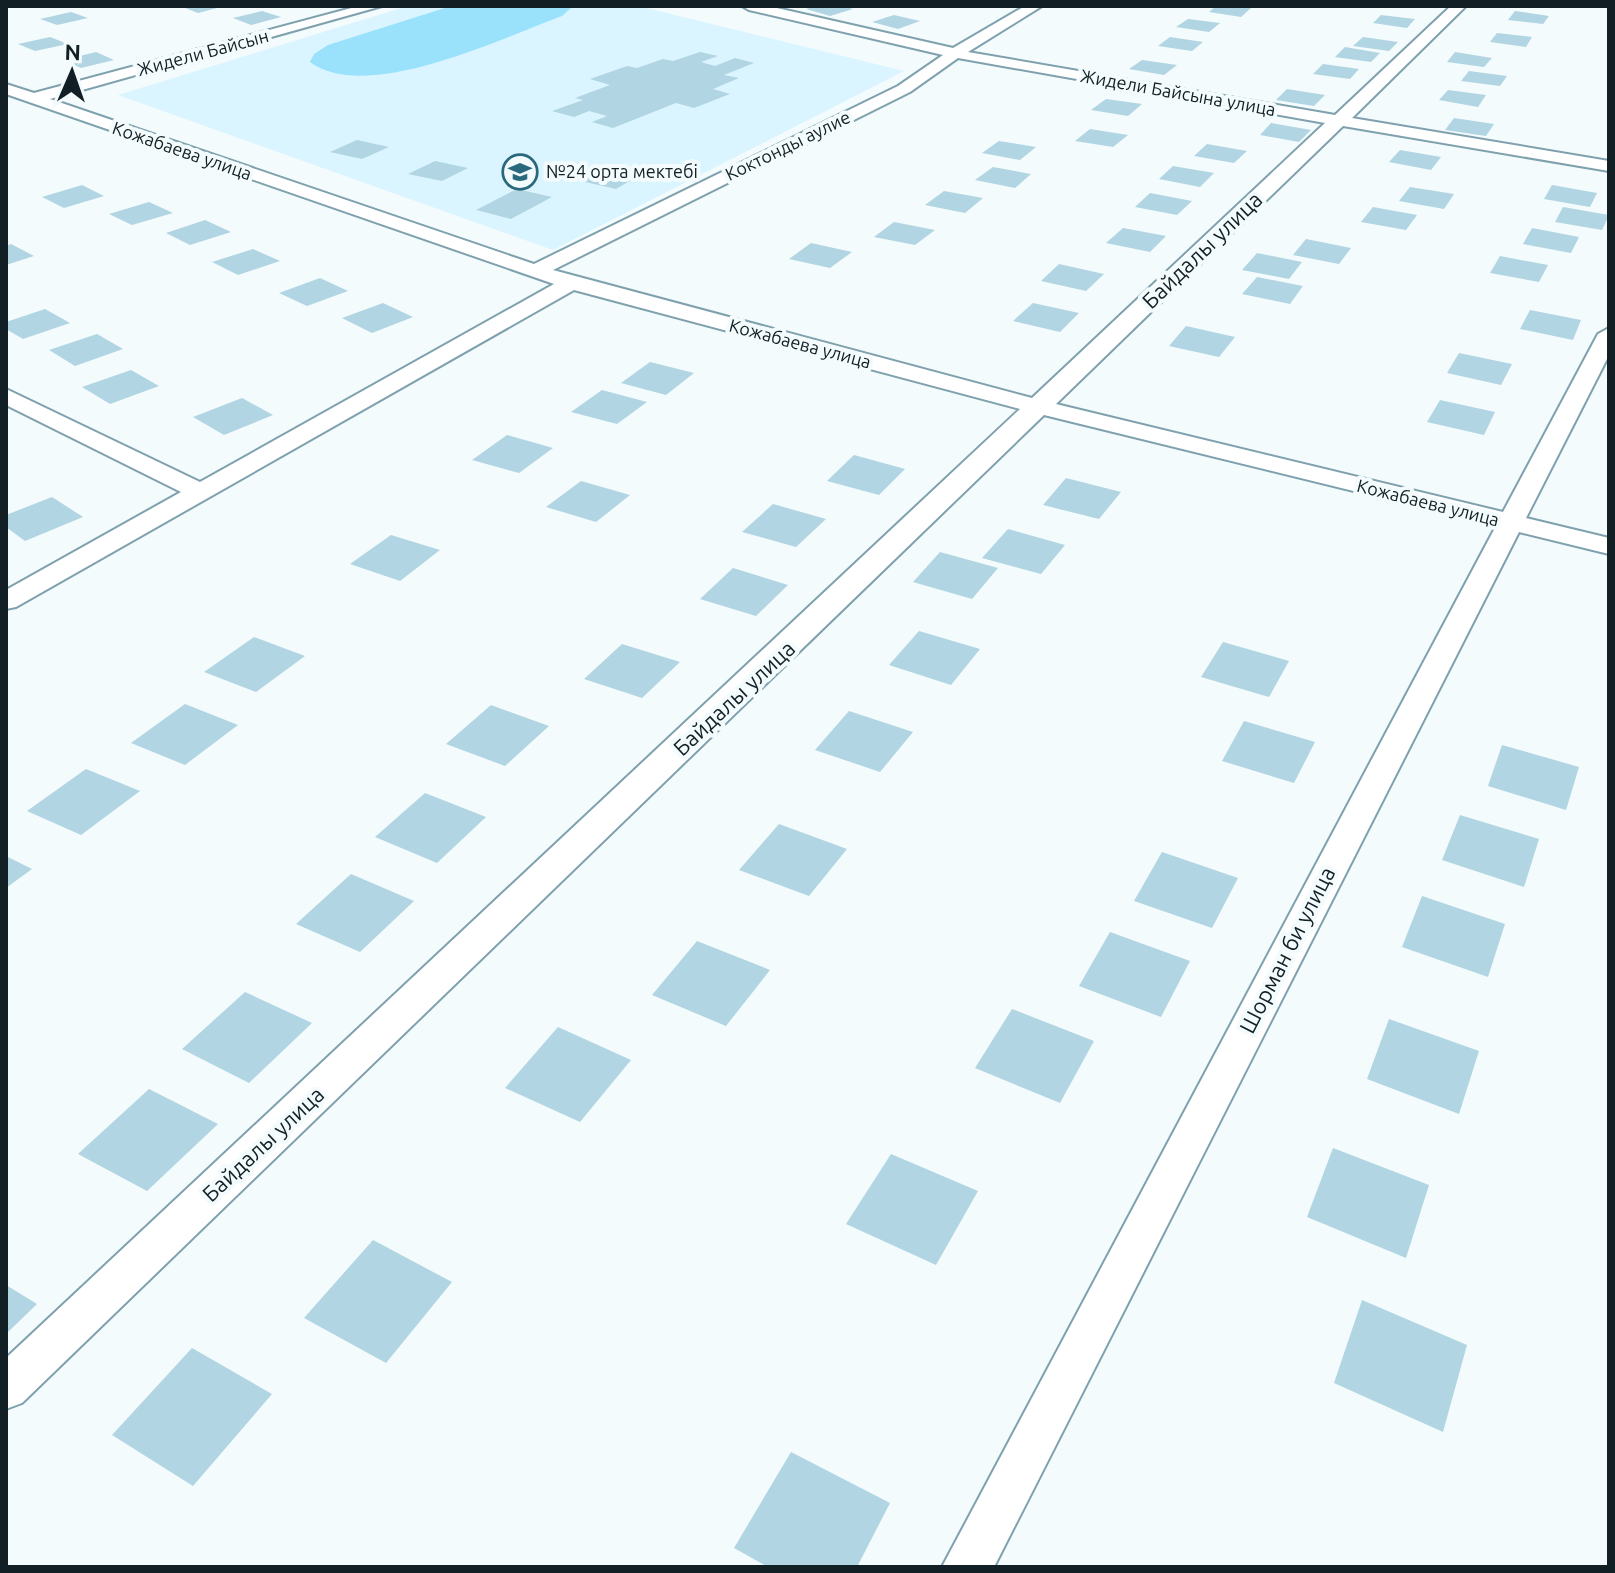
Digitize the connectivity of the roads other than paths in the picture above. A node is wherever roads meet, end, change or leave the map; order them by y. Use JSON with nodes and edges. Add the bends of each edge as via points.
{"nodes":[{"id":1,"x":308,"y":6,"type":"edge"},
{"id":2,"x":375,"y":6,"type":"edge"},
{"id":3,"x":749,"y":6,"type":"edge"},
{"id":4,"x":1035,"y":6,"type":"edge"},
{"id":5,"x":1459,"y":6,"type":"edge"},
{"id":6,"x":342,"y":15,"type":"junction"},
{"id":7,"x":955,"y":53,"type":"junction"},
{"id":8,"x":6,"y":89,"type":"edge"},
{"id":9,"x":32,"y":99,"type":"junction"},
{"id":10,"x":6,"y":106,"type":"edge"},
{"id":11,"x":1337,"y":120,"type":"junction"},
{"id":12,"x":1609,"y":166,"type":"edge"},
{"id":13,"x":533,"y":272,"type":"junction"},
{"id":14,"x":571,"y":283,"type":"junction"},
{"id":15,"x":1609,"y":334,"type":"edge"},
{"id":16,"x":6,"y":396,"type":"edge"},
{"id":17,"x":1040,"y":407,"type":"junction"},
{"id":18,"x":199,"y":491,"type":"junction"},
{"id":19,"x":1508,"y":523,"type":"junction"},
{"id":20,"x":1609,"y":546,"type":"edge"},
{"id":21,"x":6,"y":601,"type":"edge"},
{"id":22,"x":6,"y":1388,"type":"edge"},
{"id":23,"x":967,"y":1567,"type":"edge"}],
"edges":[{"from":1,"to":6,"type":"street"},
{"from":2,"to":6,"type":"street","name":"Жидели Байсын"},
{"from":3,"to":7,"type":"street","name":"Жидели Байсына улица"},
{"from":4,"to":7,"type":"street","name":"Коктонды аулие"},
{"from":5,"to":11,"type":"street","name":"Байдалы улица"},
{"from":6,"to":9,"type":"street","name":"Жидели Байсын"},
{"from":7,"to":11,"type":"street","name":"Жидели Байсына улица"},
{"from":7,"to":13,"type":"street","name":"Коктонды аулие","via":[[904,89]]},
{"from":8,"to":9,"type":"street","name":"Кожабаева улица"},
{"from":9,"to":10,"type":"street","name":"Жидели Байсын"},
{"from":9,"to":13,"type":"street","name":"Кожабаева улица"},
{"from":11,"to":12,"type":"street","name":"Жидели Байсына улица"},
{"from":11,"to":17,"type":"street","name":"Байдалы улица"},
{"from":13,"to":14,"type":"street","name":"Кожабаева улица"},
{"from":14,"to":17,"type":"street","name":"Кожабаева улица"},
{"from":14,"to":18,"type":"street"},
{"from":15,"to":19,"type":"street","name":"Шорман би улица"},
{"from":16,"to":18,"type":"street"},
{"from":17,"to":19,"type":"street","name":"Кожабаева улица"},
{"from":17,"to":22,"type":"street","name":"Байдалы улица"},
{"from":18,"to":21,"type":"street"},
{"from":19,"to":20,"type":"street","name":"Кожабаева улица"},
{"from":19,"to":23,"type":"street","name":"Шорман би улица"}]}
